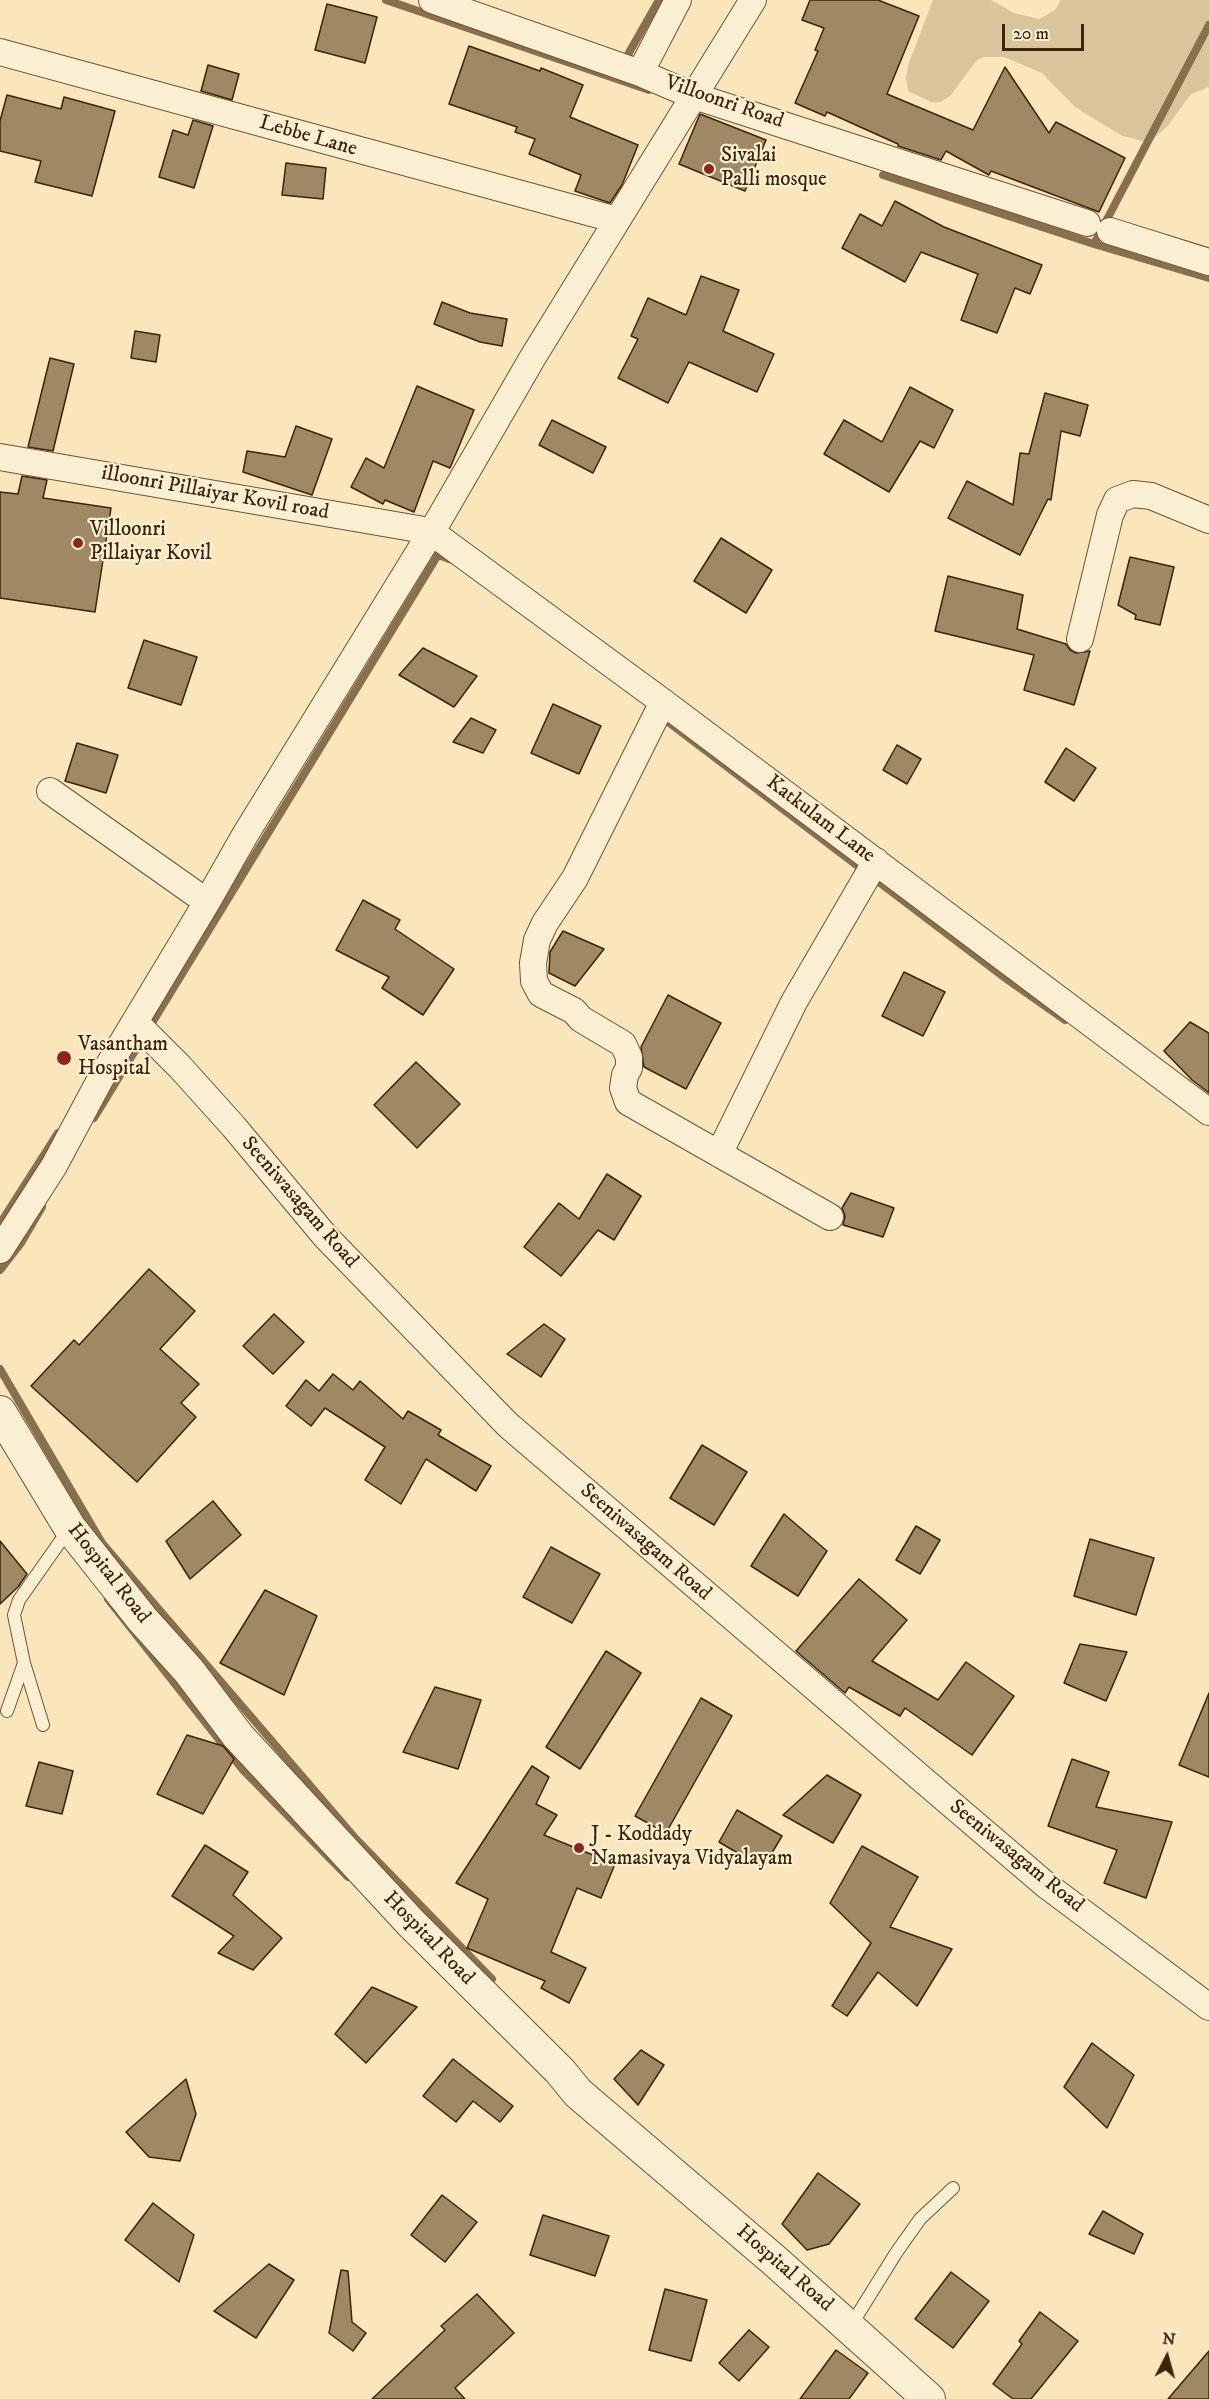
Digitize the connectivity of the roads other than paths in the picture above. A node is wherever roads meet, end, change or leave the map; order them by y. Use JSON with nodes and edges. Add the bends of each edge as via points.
{"nodes":[{"id":1,"x":432,"y":0,"type":"edge"},
{"id":2,"x":678,"y":0,"type":"edge"},
{"id":3,"x":753,"y":0,"type":"edge"},
{"id":4,"x":0,"y":52,"type":"edge"},
{"id":5,"x":640,"y":73,"type":"junction"},
{"id":6,"x":694,"y":96,"type":"junction"},
{"id":7,"x":617,"y":220,"type":"junction"},
{"id":8,"x":1209,"y":262,"type":"edge"},
{"id":9,"x":0,"y":457,"type":"edge"},
{"id":10,"x":1209,"y":520,"type":"edge"},
{"id":11,"x":430,"y":531,"type":"junction"},
{"id":12,"x":1080,"y":639,"type":"dead end"},
{"id":13,"x":663,"y":702,"type":"junction"},
{"id":14,"x":50,"y":791,"type":"dead end"},
{"id":15,"x":876,"y":861,"type":"junction"},
{"id":16,"x":207,"y":902,"type":"junction"},
{"id":17,"x":135,"y":1022,"type":"junction"},
{"id":18,"x":1209,"y":1112,"type":"edge"},
{"id":19,"x":719,"y":1154,"type":"junction"},
{"id":20,"x":830,"y":1216,"type":"dead end"},
{"id":21,"x":0,"y":1250,"type":"edge"},
{"id":22,"x":0,"y":1412,"type":"edge"},
{"id":23,"x":70,"y":1528,"type":"junction"},
{"id":24,"x":24,"y":1663,"type":"junction"},
{"id":25,"x":7,"y":1711,"type":"dead end"},
{"id":26,"x":43,"y":1725,"type":"dead end"},
{"id":27,"x":1209,"y":2007,"type":"edge"},
{"id":28,"x":953,"y":2188,"type":"dead end"},
{"id":29,"x":850,"y":2327,"type":"junction"},
{"id":30,"x":929,"y":2399,"type":"edge"}],
"edges":[{"from":1,"to":5,"type":"street","name":"Villoonri Road"},
{"from":2,"to":5,"type":"street"},
{"from":3,"to":6,"type":"street"},
{"from":4,"to":7,"type":"street","name":"Lebbe Lane"},
{"from":5,"to":6,"type":"street","name":"Villoonri Road"},
{"from":6,"to":7,"type":"street"},
{"from":6,"to":8,"type":"street","name":"Villoonri Road"},
{"from":7,"to":11,"type":"street"},
{"from":9,"to":11,"type":"street","name":"illoonri Pillaiyar Kovil road"},
{"from":10,"to":12,"type":"street","via":[[1151,496],[1133,494],[1117,500]]},
{"from":11,"to":13,"type":"street","name":"Katkulam Lane"},
{"from":11,"to":16,"type":"street"},
{"from":13,"to":15,"type":"street","name":"Katkulam Lane"},
{"from":13,"to":19,"type":"street","via":[[575,878],[537,940],[534,981],[541,994],[623,1044],[629,1057],[623,1088],[628,1102]]},
{"from":14,"to":16,"type":"street"},
{"from":15,"to":18,"type":"street","name":"Katkulam Lane"},
{"from":15,"to":19,"type":"street","via":[[794,1002]]},
{"from":16,"to":17,"type":"street"},
{"from":17,"to":21,"type":"street","via":[[54,1166]]},
{"from":17,"to":27,"type":"street","name":"Seeniwasagam Road","via":[[234,1127],[325,1236],[508,1425],[1046,1885]]},
{"from":19,"to":20,"type":"street"},
{"from":22,"to":23,"type":"street","name":"Hospital Road"},
{"from":23,"to":24,"type":"lane","via":[[20,1600],[14,1615]]},
{"from":23,"to":29,"type":"street","name":"Hospital Road","via":[[238,1736],[411,1923],[578,2093]]},
{"from":24,"to":25,"type":"lane"},
{"from":24,"to":26,"type":"lane"},
{"from":28,"to":29,"type":"lane","via":[[920,2219]]},
{"from":29,"to":30,"type":"street","name":"Hospital Road"}]}
